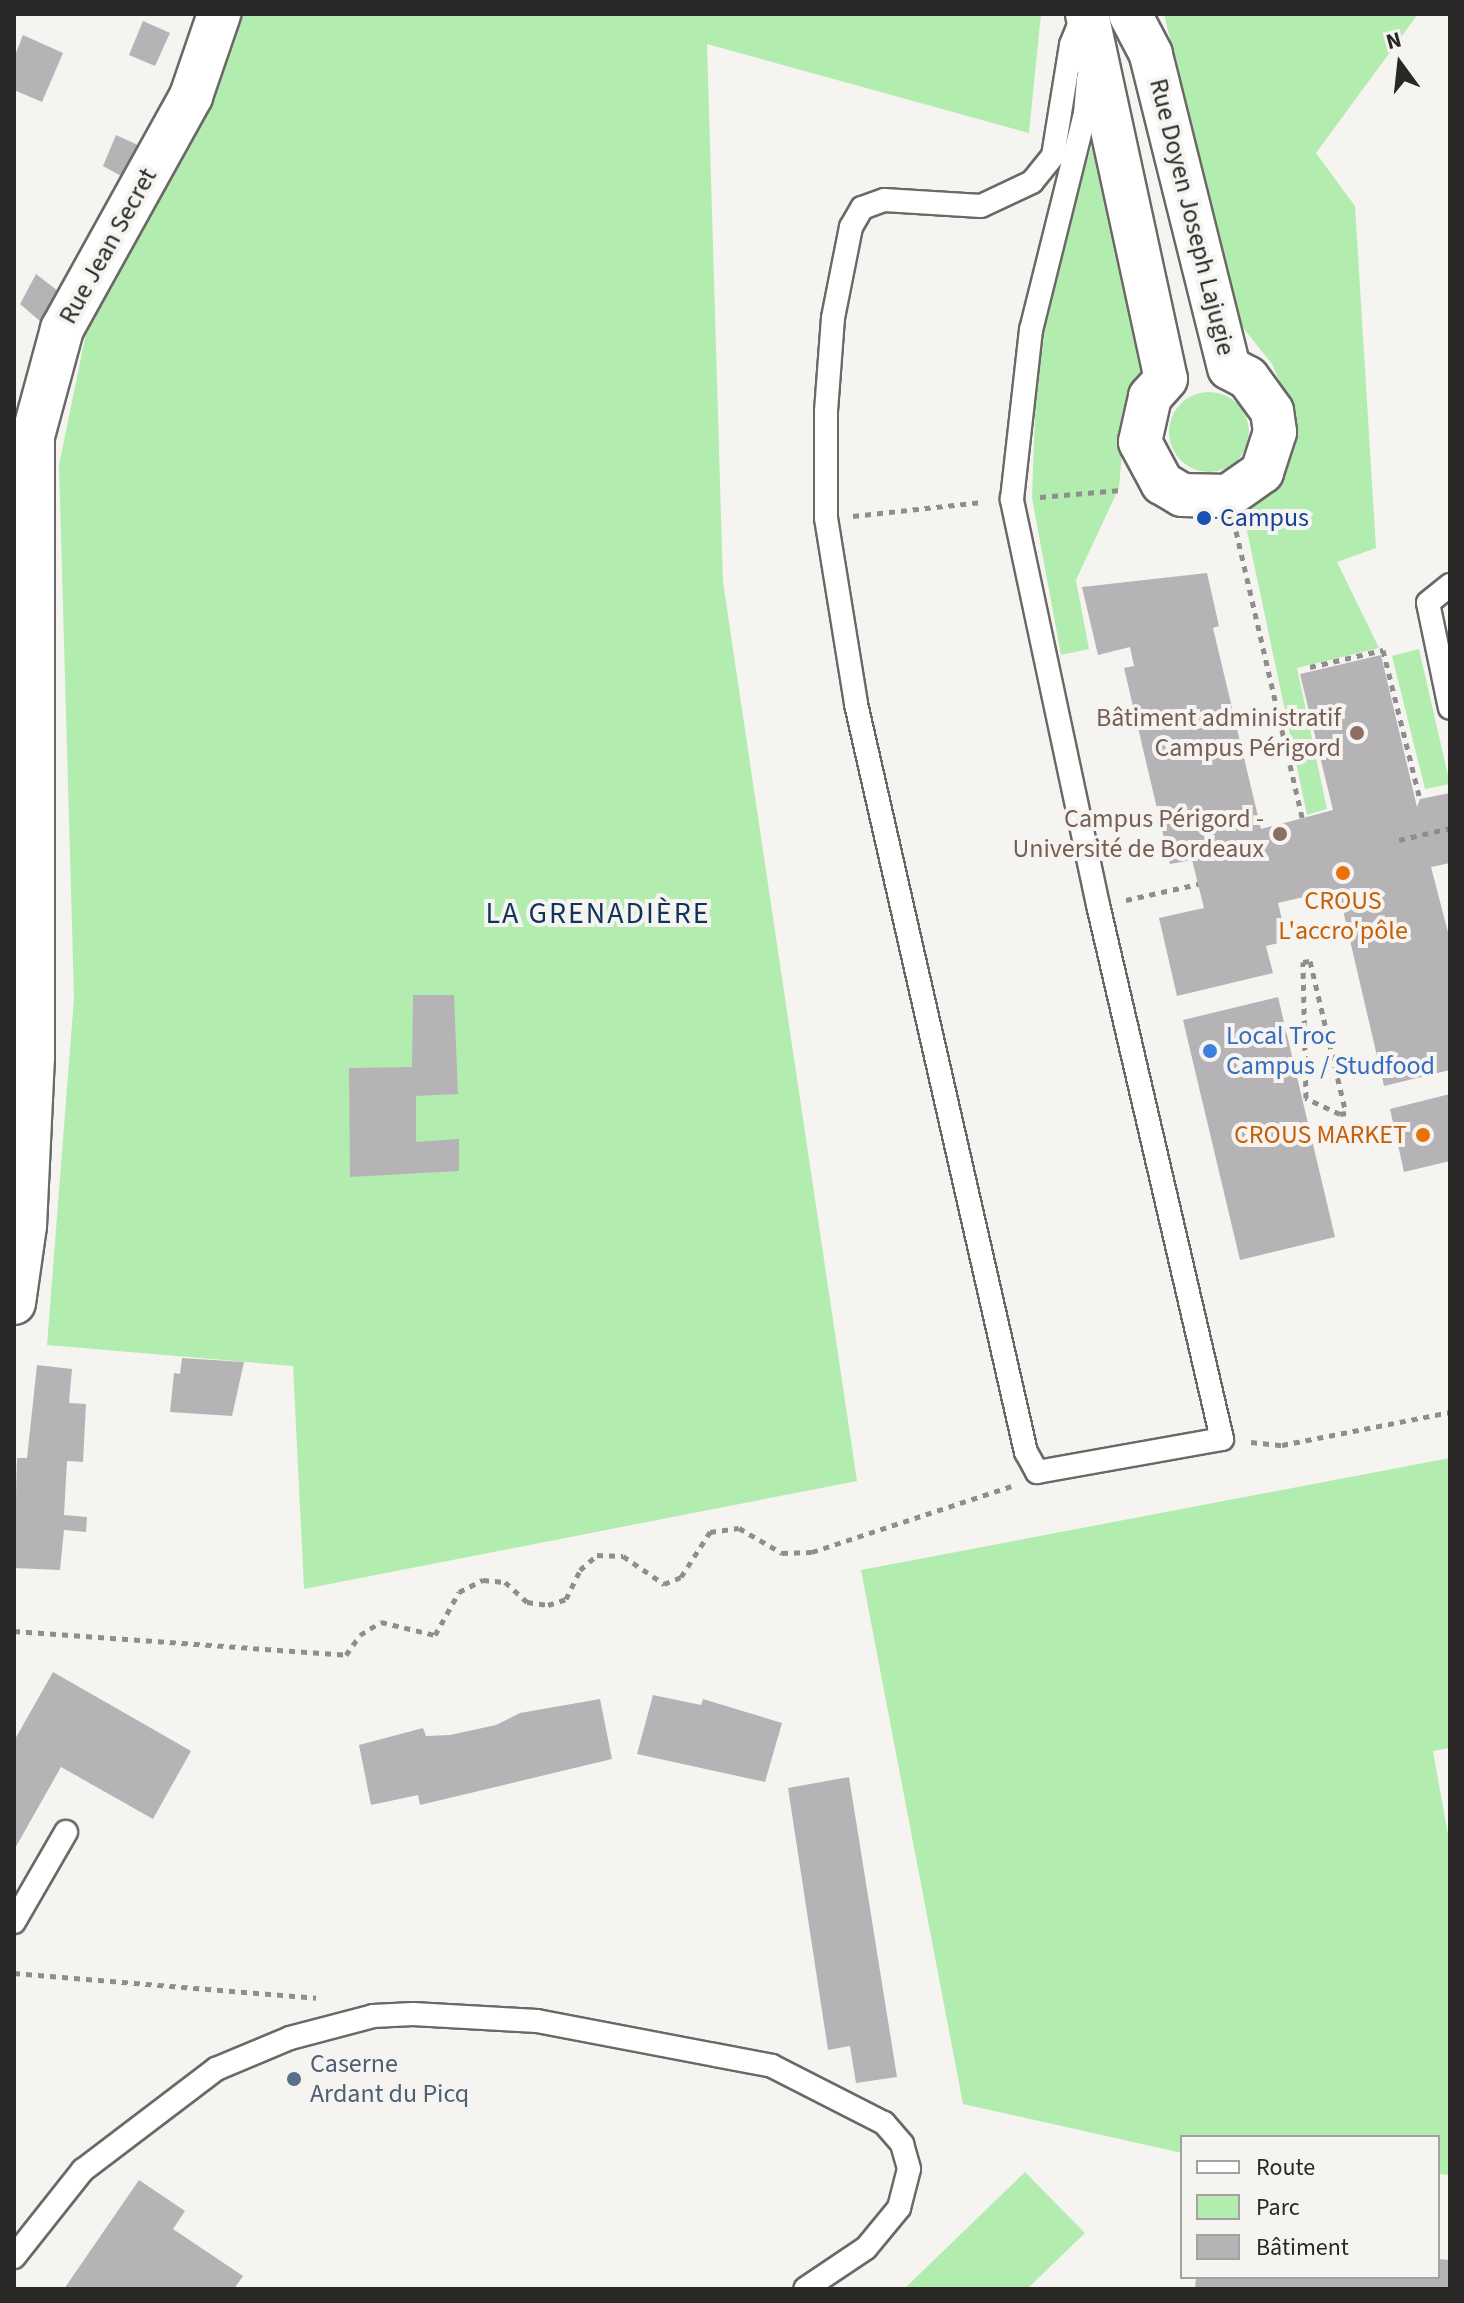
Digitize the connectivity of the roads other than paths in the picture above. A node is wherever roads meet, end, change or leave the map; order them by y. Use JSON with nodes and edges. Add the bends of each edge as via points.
{"nodes":[{"id":1,"x":219,"y":14,"type":"edge"},
{"id":2,"x":1086,"y":14,"type":"edge"},
{"id":3,"x":1130,"y":14,"type":"edge"},
{"id":4,"x":1450,"y":585,"type":"edge"},
{"id":5,"x":1446,"y":666,"type":"edge"},
{"id":6,"x":1450,"y":708,"type":"edge"},
{"id":7,"x":14,"y":1303,"type":"edge"},
{"id":8,"x":66,"y":1832,"type":"dead end"},
{"id":9,"x":14,"y":1922,"type":"edge"},
{"id":10,"x":14,"y":2257,"type":"edge"},
{"id":11,"x":805,"y":2289,"type":"edge"}],
"edges":[{"from":1,"to":7,"type":"street","name":"Rue Jean Secret","via":[[191,96],[62,329],[33,436],[33,1057],[25,1226]]},
{"from":2,"to":2,"type":"lane","via":[[1071,45],[1053,156],[1032,182],[981,206],[884,200],[862,208],[851,227],[833,318],[826,518],[856,704],[1026,1452],[1037,1472],[1059,1473],[1222,1439],[1098,905],[1012,499],[1031,330],[1085,114]]},
{"from":2,"to":3,"type":"street","name":"Rue Doyen Joseph Lajugie","via":[[1166,379],[1141,418],[1140,442],[1148,464],[1172,489],[1205,500],[1228,496],[1247,487],[1272,453],[1272,411],[1255,385],[1229,368],[1151,54]]},
{"from":4,"to":5,"type":"lane","via":[[1428,603]]},
{"from":5,"to":6,"type":"lane"},
{"from":8,"to":9,"type":"lane"},
{"from":10,"to":11,"type":"lane","via":[[83,2170],[216,2069],[290,2038],[373,2016],[537,2021],[772,2066],[884,2123],[902,2144],[909,2169],[899,2208],[866,2248]]}]}
